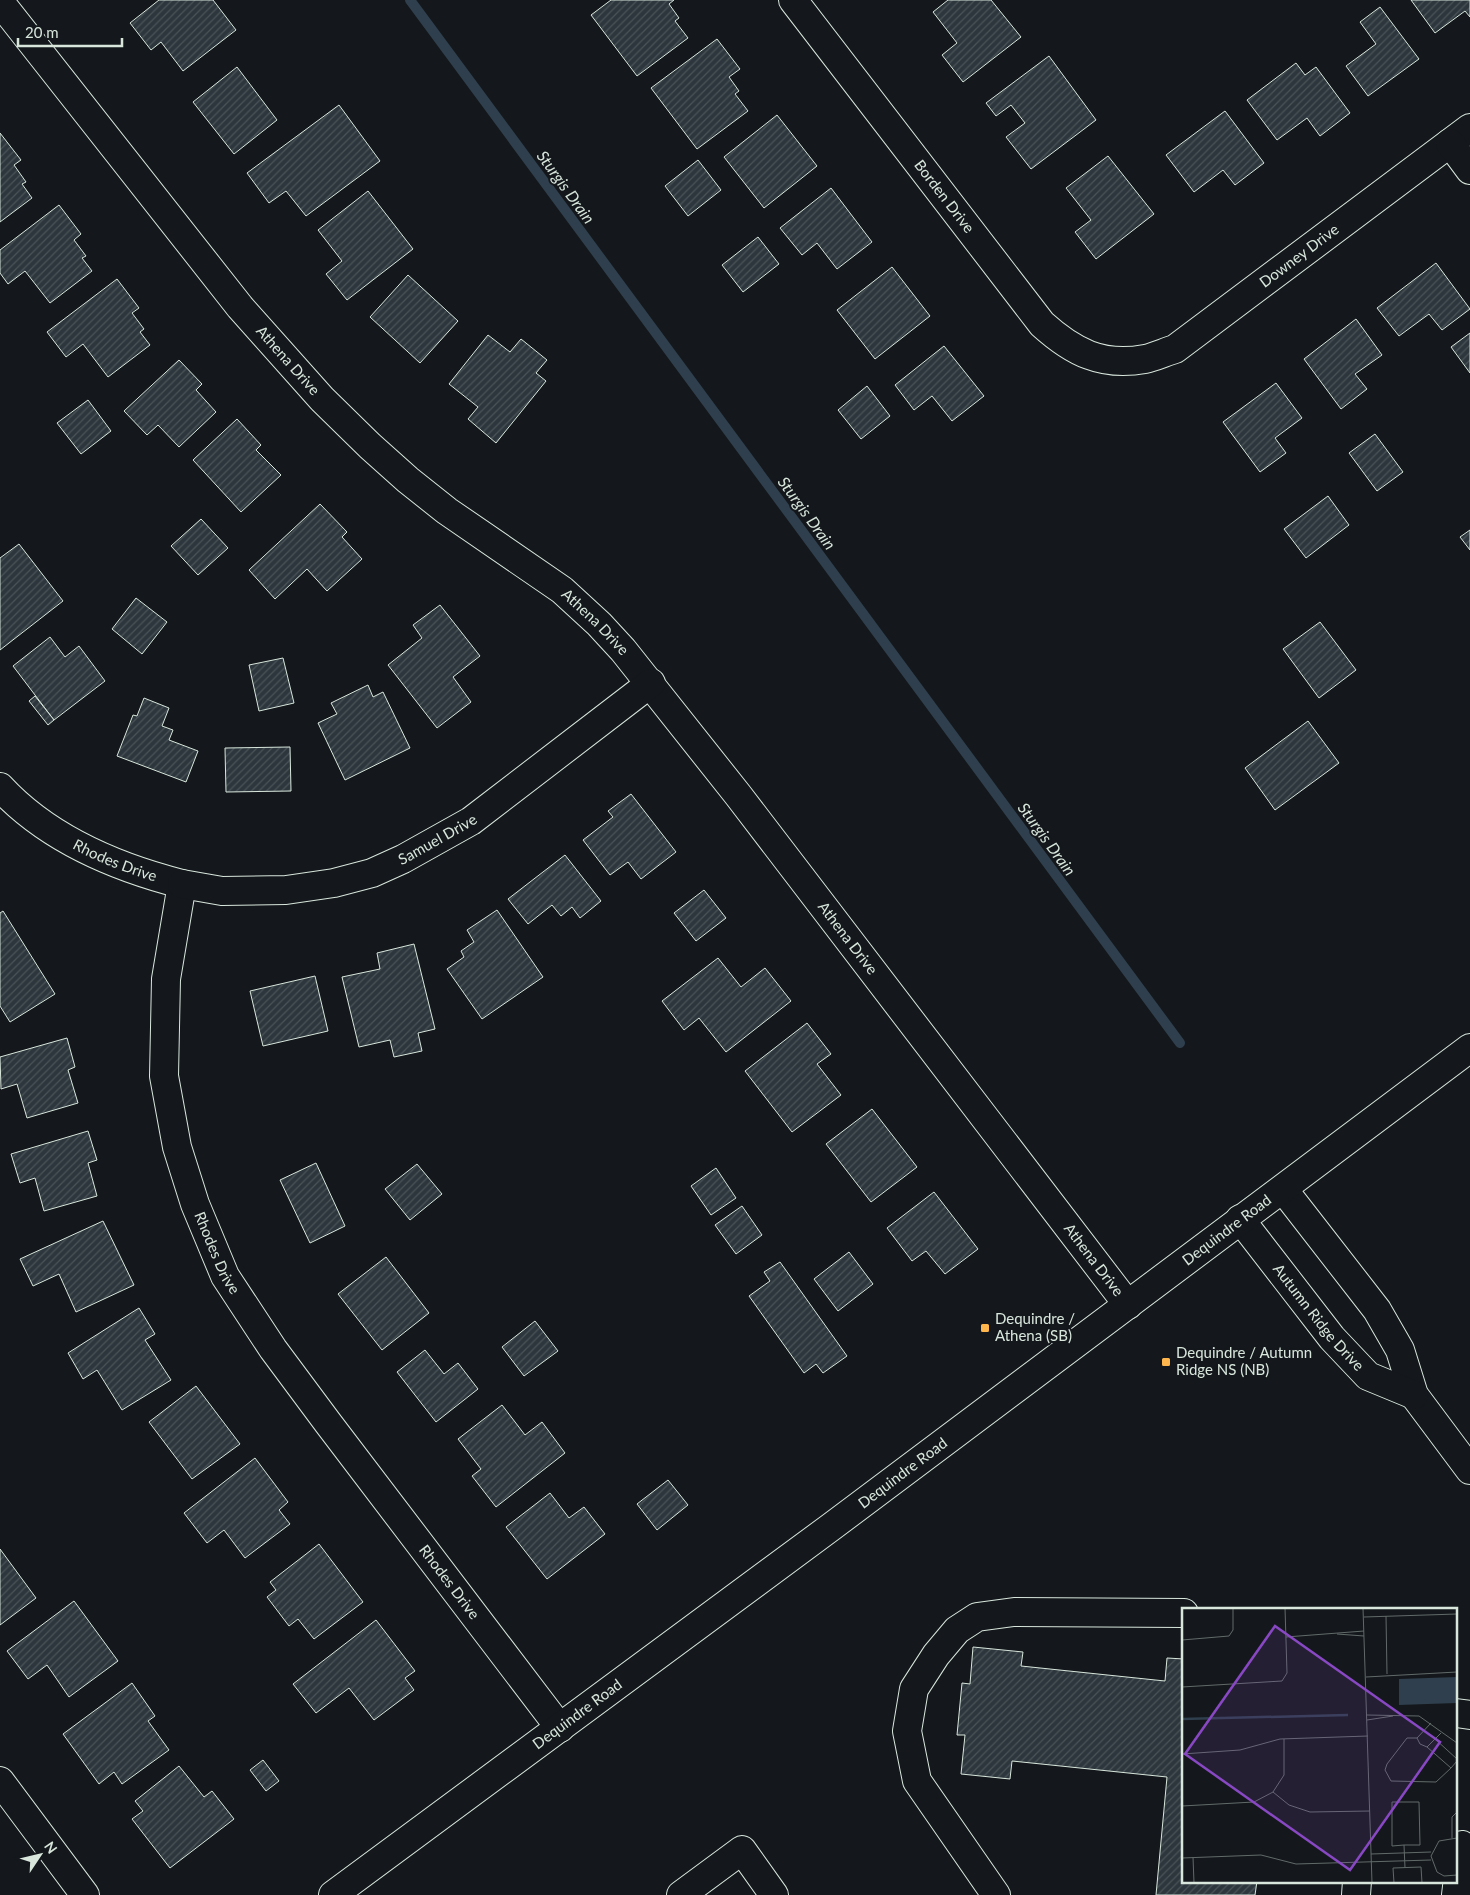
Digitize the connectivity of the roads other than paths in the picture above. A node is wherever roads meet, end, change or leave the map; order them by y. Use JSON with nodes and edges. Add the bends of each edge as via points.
{"nodes":[{"id":1,"x":793,"y":0,"type":"edge"},
{"id":2,"x":0,"y":2,"type":"edge"},
{"id":3,"x":1460,"y":135,"type":"edge"},
{"id":4,"x":1470,"y":170,"type":"edge"},
{"id":5,"x":1119,"y":361,"type":"joint"},
{"id":6,"x":651,"y":683,"type":"junction"},
{"id":7,"x":0,"y":787,"type":"edge"},
{"id":8,"x":182,"y":884,"type":"junction"},
{"id":9,"x":1470,"y":1048,"type":"edge"},
{"id":10,"x":1283,"y":1189,"type":"junction"},
{"id":11,"x":1240,"y":1219,"type":"junction"},
{"id":12,"x":1128,"y":1305,"type":"junction"},
{"id":13,"x":1414,"y":1394,"type":"junction"},
{"id":14,"x":1470,"y":1470,"type":"edge"},
{"id":15,"x":1182,"y":1612,"type":"edge"},
{"id":16,"x":560,"y":1728,"type":"junction"},
{"id":17,"x":0,"y":1781,"type":"edge"},
{"id":18,"x":1463,"y":1845,"type":"edge"},
{"id":19,"x":1458,"y":1881,"type":"edge"},
{"id":20,"x":1358,"y":1882,"type":"edge"},
{"id":21,"x":1458,"y":1882,"type":"edge"},
{"id":22,"x":85,"y":1895,"type":"edge"},
{"id":23,"x":333,"y":1895,"type":"edge"},
{"id":24,"x":681,"y":1895,"type":"edge"},
{"id":25,"x":774,"y":1895,"type":"edge"},
{"id":26,"x":996,"y":1895,"type":"edge"},
{"id":27,"x":1356,"y":1895,"type":"edge"},
{"id":28,"x":1456,"y":1895,"type":"edge"}],
"edges":[{"from":1,"to":5,"type":"street","name":"Borden Drive","via":[[1042,324],[1060,341],[1085,355]]},
{"from":2,"to":6,"type":"street","name":"Athena Drive","via":[[240,307],[322,399],[408,480],[447,511],[562,590],[598,624]]},
{"from":3,"to":4,"type":"street"},
{"from":3,"to":5,"type":"street","name":"Downey Drive","via":[[1175,349],[1146,359]]},
{"from":6,"to":8,"type":"street","name":"Samuel Drive","via":[[471,821],[372,873],[286,890],[222,891]]},
{"from":6,"to":12,"type":"street","name":"Athena Drive"},
{"from":7,"to":8,"type":"street","name":"Rhodes Drive","via":[[32,816],[101,858],[145,875]]},
{"from":8,"to":16,"type":"street","name":"Rhodes Drive","via":[[166,979],[164,1076],[177,1147],[195,1204],[221,1268],[284,1364]]},
{"from":9,"to":10,"type":"street","name":"Dequindre Road"},
{"from":10,"to":11,"type":"street","name":"Dequindre Road"},
{"from":10,"to":13,"type":"street","via":[[1377,1310],[1400,1350]]},
{"from":11,"to":12,"type":"street","name":"Dequindre Road"},
{"from":11,"to":13,"type":"street","name":"Autumn Ridge Drive","via":[[1332,1338],[1368,1376]]},
{"from":12,"to":16,"type":"street","name":"Dequindre Road"},
{"from":13,"to":14,"type":"street"},
{"from":15,"to":26,"type":"street","via":[[1014,1612],[977,1617],[957,1630],[936,1655],[914,1689],[907,1731],[917,1782]]},
{"from":16,"to":23,"type":"street","name":"Dequindre Road"},
{"from":17,"to":22,"type":"street"},
{"from":18,"to":19,"type":"street"},
{"from":20,"to":27,"type":"street"},
{"from":21,"to":28,"type":"street"},
{"from":24,"to":25,"type":"street","via":[[742,1850]]}]}
